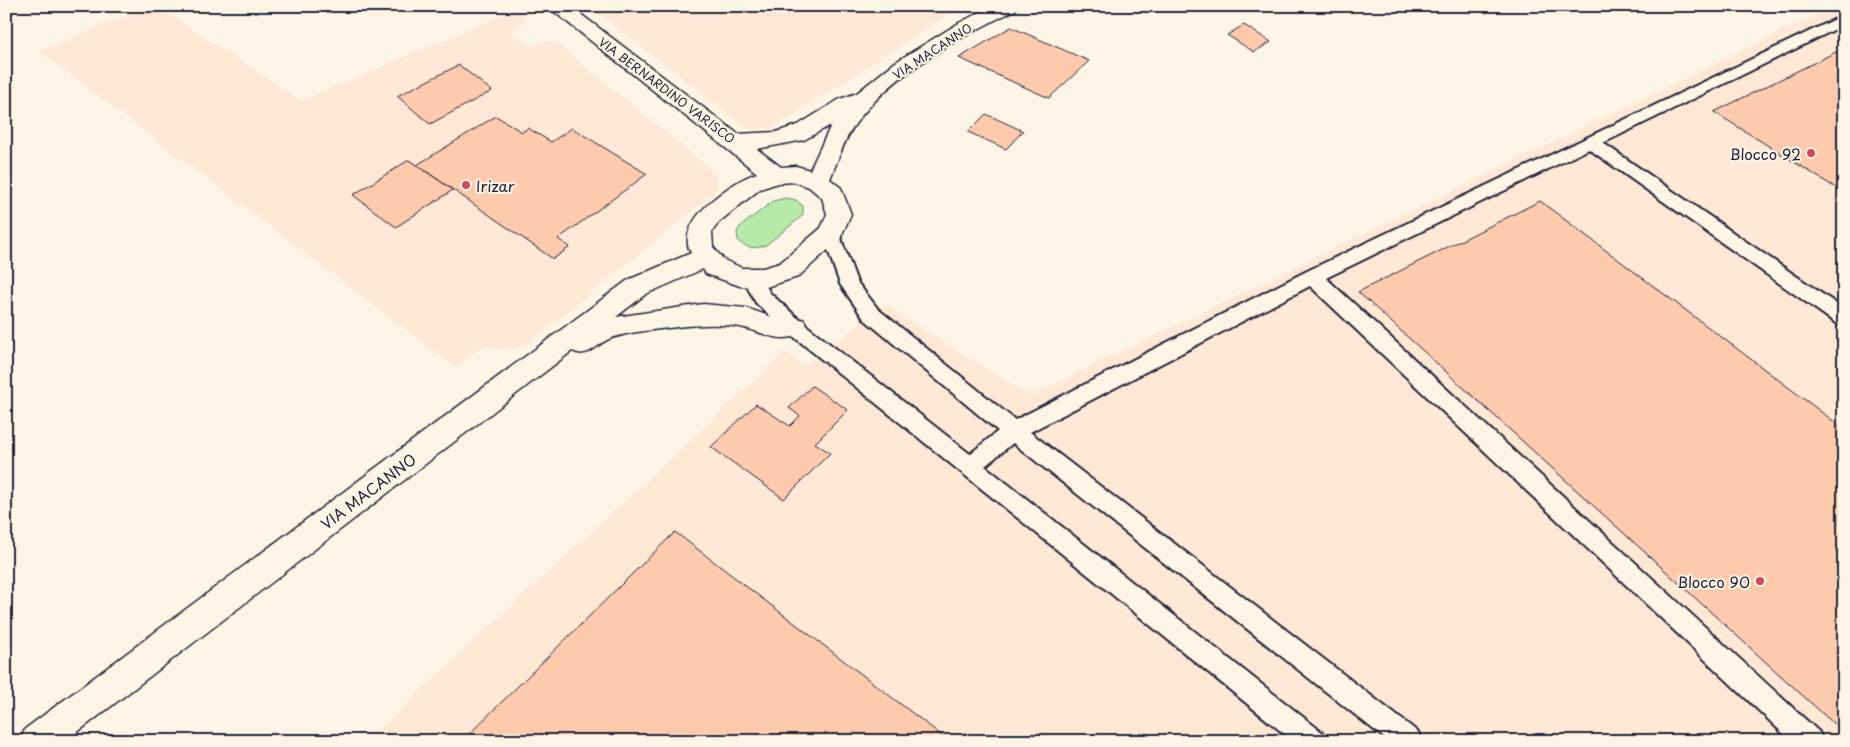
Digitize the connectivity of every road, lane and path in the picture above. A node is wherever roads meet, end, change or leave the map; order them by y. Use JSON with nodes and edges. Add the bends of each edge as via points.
{"nodes":[{"id":1,"x":557,"y":6,"type":"edge"},
{"id":2,"x":1008,"y":6,"type":"edge"},
{"id":3,"x":1844,"y":19,"type":"edge"},
{"id":4,"x":865,"y":98,"type":"junction"},
{"id":5,"x":734,"y":142,"type":"junction"},
{"id":6,"x":1590,"y":142,"type":"junction"},
{"id":7,"x":776,"y":175,"type":"junction"},
{"id":8,"x":817,"y":181,"type":"junction"},
{"id":9,"x":832,"y":234,"type":"junction"},
{"id":10,"x":707,"y":257,"type":"junction"},
{"id":11,"x":1312,"y":277,"type":"junction"},
{"id":12,"x":751,"y":278,"type":"junction"},
{"id":13,"x":1844,"y":319,"type":"edge"},
{"id":14,"x":795,"y":328,"type":"junction"},
{"id":15,"x":515,"y":379,"type":"junction"},
{"id":16,"x":1013,"y":431,"type":"junction"},
{"id":17,"x":969,"y":467,"type":"junction"},
{"id":18,"x":37,"y":741,"type":"edge"},
{"id":19,"x":1313,"y":741,"type":"edge"},
{"id":20,"x":1409,"y":741,"type":"edge"},
{"id":21,"x":1810,"y":741,"type":"edge"}],
"edges":[{"from":1,"to":5,"type":"street","name":"VIA BERNARDINO VARISCO"},
{"from":2,"to":4,"type":"street","name":"VIA MACANNO","via":[[909,63]]},
{"from":3,"to":6,"type":"lane"},
{"from":4,"to":5,"type":"street","via":[[849,102],[815,126],[794,136],[772,141]]},
{"from":4,"to":8,"type":"street","name":"VIA MACANNO","via":[[848,118]]},
{"from":5,"to":7,"type":"street","name":"VIA BERNARDINO VARISCO"},
{"from":6,"to":11,"type":"lane"},
{"from":6,"to":13,"type":"lane"},
{"from":7,"to":8,"type":"street","via":[[796,174]]},
{"from":7,"to":10,"type":"street","via":[[752,183],[710,216],[700,232],[700,249]]},
{"from":8,"to":9,"type":"street","via":[[833,194],[839,214]]},
{"from":9,"to":12,"type":"street","via":[[789,270]]},
{"from":9,"to":16,"type":"lane","via":[[849,284],[871,314]]},
{"from":10,"to":12,"type":"street","via":[[715,267]]},
{"from":10,"to":15,"type":"street","name":"VIA MACANNO","via":[[637,287]]},
{"from":11,"to":16,"type":"lane"},
{"from":11,"to":21,"type":"lane"},
{"from":12,"to":14,"type":"lane","via":[[763,298]]},
{"from":14,"to":15,"type":"street","via":[[777,329],[746,318],[703,314],[639,322],[600,331],[546,369]]},
{"from":14,"to":17,"type":"lane"},
{"from":15,"to":18,"type":"street","name":"VIA MACANNO"},
{"from":16,"to":17,"type":"lane"},
{"from":16,"to":20,"type":"lane"},
{"from":17,"to":19,"type":"lane"}]}
